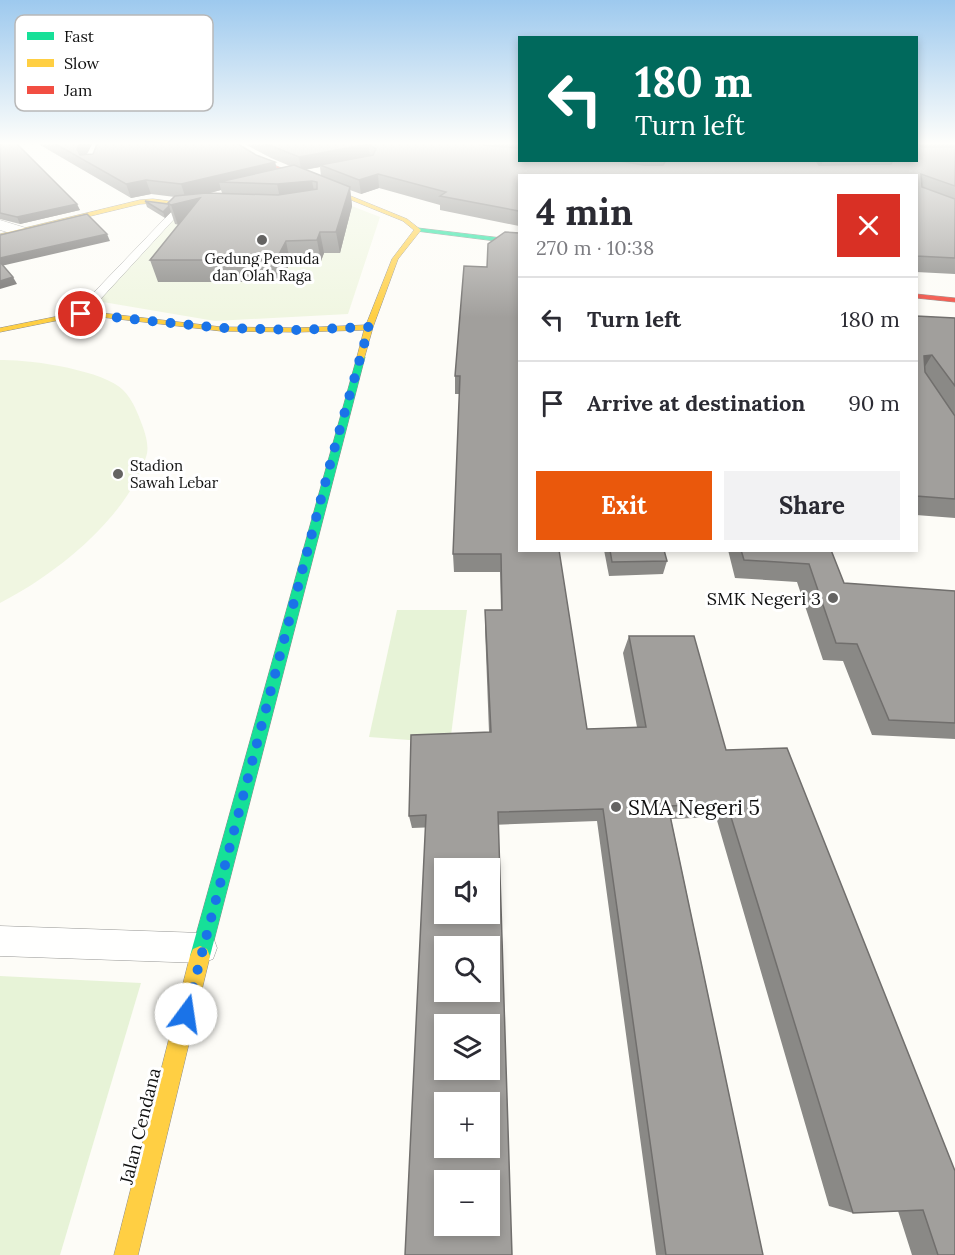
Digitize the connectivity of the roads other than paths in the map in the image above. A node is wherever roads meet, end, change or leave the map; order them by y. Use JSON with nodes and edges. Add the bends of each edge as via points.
{"nodes":[{"id":1,"x":148,"y":201,"type":"edge"},
{"id":2,"x":155,"y":201,"type":"edge"},
{"id":3,"x":205,"y":201,"type":"edge"},
{"id":4,"x":357,"y":201,"type":"edge"},
{"id":5,"x":214,"y":208,"type":"edge"},
{"id":6,"x":0,"y":225,"type":"edge"},
{"id":7,"x":418,"y":230,"type":"junction"},
{"id":8,"x":20,"y":231,"type":"junction"},
{"id":9,"x":0,"y":236,"type":"edge"},
{"id":10,"x":518,"y":242,"type":"edge"},
{"id":11,"x":918,"y":296,"type":"edge"},
{"id":12,"x":955,"y":300,"type":"edge"},
{"id":13,"x":81,"y":314,"type":"junction"},
{"id":14,"x":369,"y":327,"type":"junction"},
{"id":15,"x":0,"y":330,"type":"edge"},
{"id":16,"x":0,"y":941,"type":"edge"},
{"id":17,"x":202,"y":948,"type":"junction"},
{"id":18,"x":126,"y":1255,"type":"edge"}],
"edges":[{"from":1,"to":8,"type":"main road"},
{"from":2,"to":3,"type":"main road","via":[[186,205]]},
{"from":4,"to":7,"type":"main road","via":[[405,220]]},
{"from":5,"to":13,"type":"lane","via":[[195,208],[173,215]]},
{"from":6,"to":8,"type":"street"},
{"from":7,"to":10,"type":"main road"},
{"from":7,"to":14,"type":"main road","name":"Jalan Cendana","via":[[394,259]]},
{"from":8,"to":9,"type":"main road"},
{"from":11,"to":12,"type":"main road"},
{"from":13,"to":14,"type":"main road","via":[[221,328]]},
{"from":13,"to":15,"type":"main road"},
{"from":14,"to":17,"type":"main road","name":"Jalan Cendana"},
{"from":16,"to":17,"type":"lane"},
{"from":17,"to":18,"type":"main road","name":"Jalan Cendana"}]}
